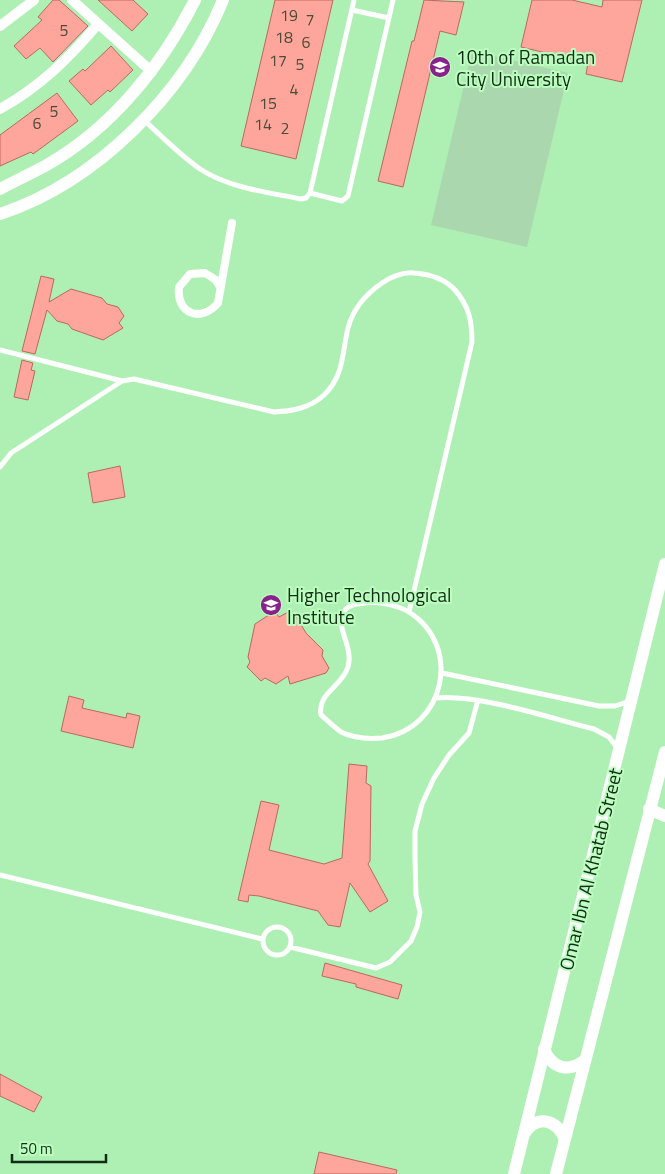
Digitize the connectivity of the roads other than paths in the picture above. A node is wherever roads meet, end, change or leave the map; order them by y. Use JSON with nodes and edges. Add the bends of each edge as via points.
{"nodes":[{"id":1,"x":34,"y":0,"type":"edge"},
{"id":2,"x":72,"y":0,"type":"edge"},
{"id":3,"x":195,"y":0,"type":"edge"},
{"id":4,"x":222,"y":0,"type":"edge"},
{"id":5,"x":354,"y":0,"type":"edge"},
{"id":6,"x":394,"y":0,"type":"edge"},
{"id":7,"x":352,"y":10,"type":"junction"},
{"id":8,"x":389,"y":18,"type":"junction"},
{"id":9,"x":98,"y":24,"type":"junction"},
{"id":10,"x":0,"y":26,"type":"edge"},
{"id":11,"x":152,"y":72,"type":"junction"},
{"id":12,"x":0,"y":109,"type":"edge"},
{"id":13,"x":144,"y":120,"type":"junction"},
{"id":14,"x":0,"y":189,"type":"edge"},
{"id":15,"x":310,"y":193,"type":"junction"},
{"id":16,"x":0,"y":214,"type":"edge"},
{"id":17,"x":232,"y":223,"type":"dead end"},
{"id":18,"x":220,"y":287,"type":"junction"},
{"id":19,"x":0,"y":350,"type":"edge"},
{"id":20,"x":122,"y":381,"type":"junction"},
{"id":21,"x":0,"y":467,"type":"edge"},
{"id":22,"x":665,"y":564,"type":"edge"},
{"id":23,"x":409,"y":612,"type":"junction"},
{"id":24,"x":442,"y":673,"type":"junction"},
{"id":25,"x":436,"y":698,"type":"junction"},
{"id":26,"x":478,"y":700,"type":"junction"},
{"id":27,"x":631,"y":700,"type":"junction"},
{"id":28,"x":619,"y":751,"type":"junction"},
{"id":29,"x":664,"y":757,"type":"edge"},
{"id":30,"x":649,"y":809,"type":"junction"},
{"id":31,"x":665,"y":816,"type":"edge"},
{"id":32,"x":0,"y":875,"type":"edge"},
{"id":33,"x":262,"y":939,"type":"junction"},
{"id":34,"x":290,"y":947,"type":"junction"},
{"id":35,"x":544,"y":1049,"type":"junction"},
{"id":36,"x":585,"y":1060,"type":"junction"},
{"id":37,"x":523,"y":1136,"type":"junction"},
{"id":38,"x":565,"y":1139,"type":"junction"},
{"id":39,"x":514,"y":1174,"type":"edge"},
{"id":40,"x":556,"y":1174,"type":"edge"}],
"edges":[{"from":1,"to":10,"type":"street"},
{"from":2,"to":9,"type":"street"},
{"from":3,"to":11,"type":"street"},
{"from":4,"to":13,"type":"street","via":[[197,50]]},
{"from":5,"to":7,"type":"lane"},
{"from":6,"to":8,"type":"lane"},
{"from":7,"to":8,"type":"lane"},
{"from":7,"to":15,"type":"lane"},
{"from":8,"to":15,"type":"lane","via":[[348,196],[342,201]]},
{"from":9,"to":11,"type":"street"},
{"from":9,"to":12,"type":"street","via":[[65,62],[25,95]]},
{"from":11,"to":14,"type":"street","via":[[126,102],[90,135],[46,166]]},
{"from":13,"to":15,"type":"lane","via":[[179,153],[226,182],[301,199]]},
{"from":13,"to":16,"type":"street","via":[[106,154],[60,186]]},
{"from":17,"to":18,"type":"street"},
{"from":18,"to":18,"type":"street","via":[[218,303],[206,314],[189,312],[180,302],[179,287],[190,274],[205,273]]},
{"from":19,"to":20,"type":"lane"},
{"from":20,"to":21,"type":"lane","via":[[11,453]]},
{"from":20,"to":23,"type":"lane","via":[[145,380],[274,412],[292,412],[309,406],[335,382],[342,366],[348,327],[357,307],[371,291],[389,278],[409,272],[431,274],[450,284],[464,300],[472,321],[472,342]]},
{"from":22,"to":27,"type":"street","name":"Omar Ibn Al Khatab Street"},
{"from":23,"to":24,"type":"lane","via":[[427,628],[438,650]]},
{"from":23,"to":25,"type":"lane","via":[[392,604],[373,602],[346,609],[340,627],[348,645],[348,665],[344,677],[321,701],[320,715],[342,732],[369,739],[396,736],[420,721]]},
{"from":24,"to":25,"type":"lane"},
{"from":24,"to":27,"type":"lane","via":[[599,706],[614,706]]},
{"from":25,"to":26,"type":"lane"},
{"from":26,"to":28,"type":"lane","via":[[602,732]]},
{"from":26,"to":34,"type":"lane","via":[[469,733],[444,763],[422,804],[415,831],[416,895],[420,912],[411,941],[402,953],[376,968]]},
{"from":27,"to":28,"type":"street","name":"Omar Ibn Al Khatab Street"},
{"from":28,"to":35,"type":"street","name":"Omar Ibn Al Khatab Street"},
{"from":29,"to":30,"type":"street"},
{"from":30,"to":31,"type":"street"},
{"from":30,"to":36,"type":"street"},
{"from":32,"to":33,"type":"lane"},
{"from":33,"to":34,"type":"lane","via":[[266,951],[273,955],[281,955]]},
{"from":33,"to":34,"type":"lane","via":[[269,929],[280,928],[290,935]]},
{"from":35,"to":36,"type":"street","via":[[548,1059],[561,1068],[577,1067]]},
{"from":35,"to":37,"type":"street","name":"Omar Ibn Al Khatab Street"},
{"from":36,"to":38,"type":"street"},
{"from":37,"to":38,"type":"street","via":[[534,1124],[551,1122]]},
{"from":37,"to":39,"type":"street","name":"Omar Ibn Al Khatab Street"},
{"from":38,"to":40,"type":"street"}]}
